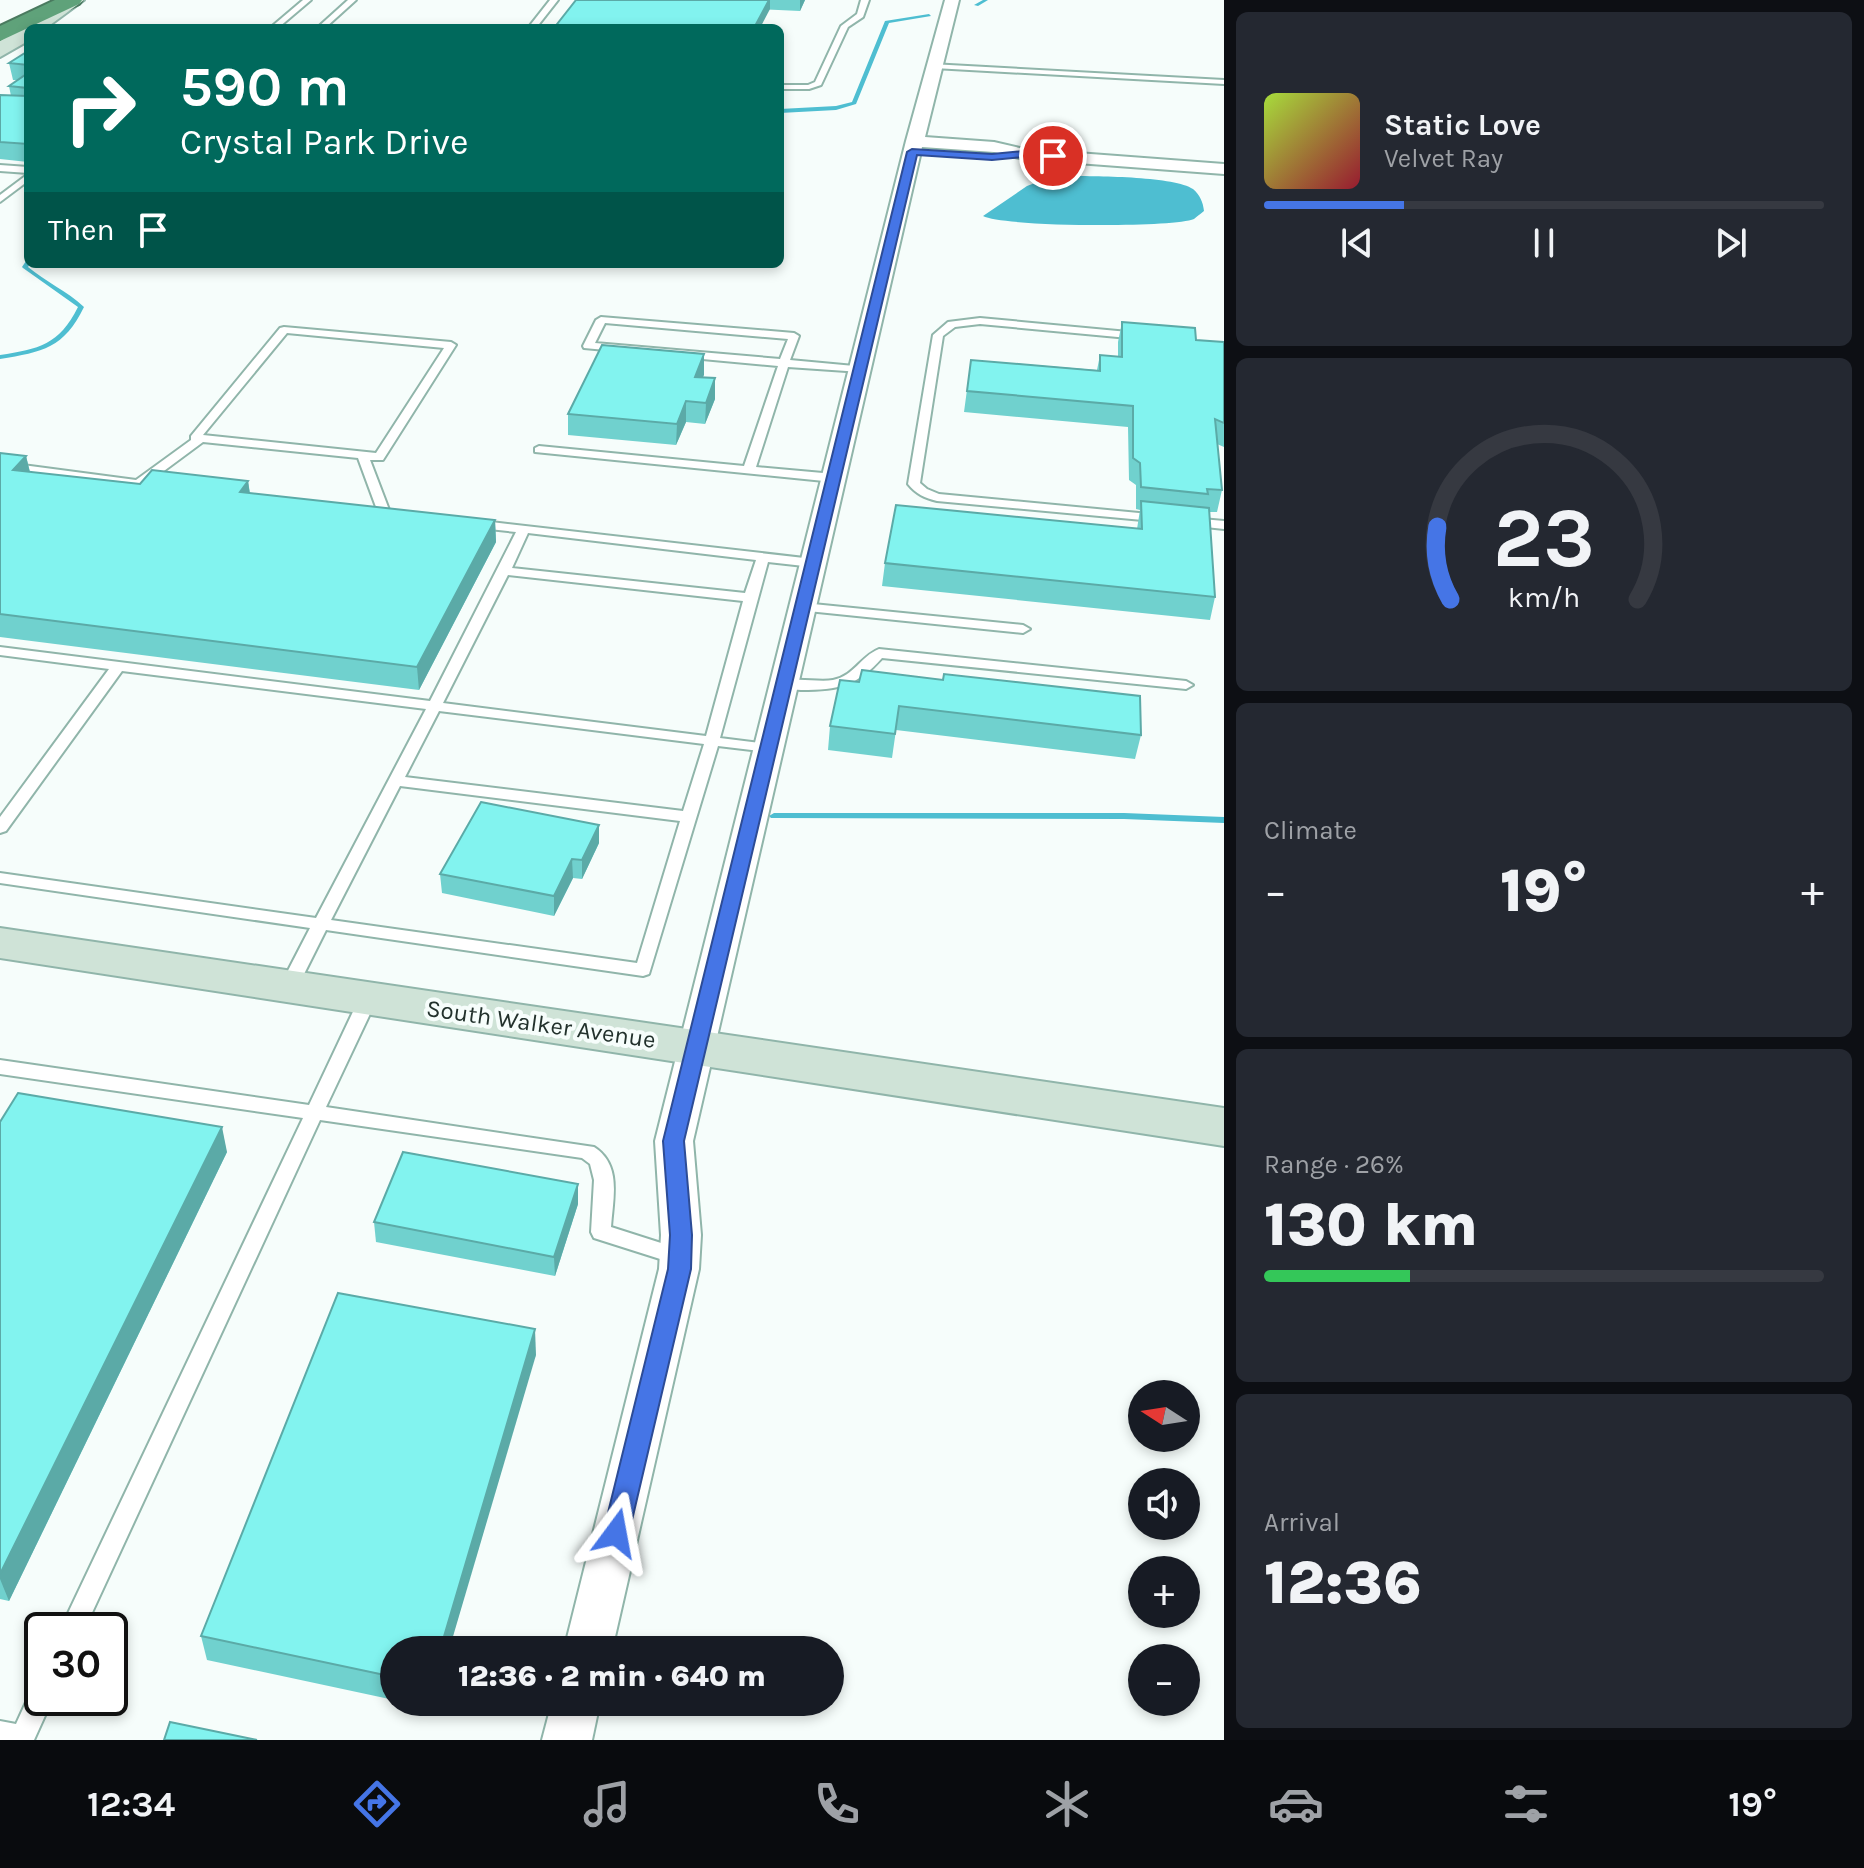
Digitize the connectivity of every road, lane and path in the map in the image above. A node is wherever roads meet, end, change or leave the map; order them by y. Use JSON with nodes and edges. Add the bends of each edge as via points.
{"nodes":[{"id":1,"x":73,"y":0,"type":"edge"},
{"id":2,"x":307,"y":0,"type":"edge"},
{"id":3,"x":352,"y":0,"type":"edge"},
{"id":4,"x":554,"y":0,"type":"edge"},
{"id":5,"x":865,"y":0,"type":"edge"},
{"id":6,"x":952,"y":0,"type":"edge"},
{"id":7,"x":26,"y":24,"type":"edge"},
{"id":8,"x":36,"y":24,"type":"edge"},
{"id":9,"x":279,"y":24,"type":"edge"},
{"id":10,"x":325,"y":24,"type":"edge"},
{"id":11,"x":535,"y":24,"type":"edge"},
{"id":12,"x":21,"y":34,"type":"edge"},
{"id":13,"x":0,"y":51,"type":"edge"},
{"id":14,"x":934,"y":66,"type":"junction"},
{"id":15,"x":1224,"y":82,"type":"edge"},
{"id":16,"x":784,"y":87,"type":"edge"},
{"id":17,"x":914,"y":146,"type":"junction"},
{"id":18,"x":0,"y":168,"type":"edge"},
{"id":19,"x":1224,"y":169,"type":"edge"},
{"id":20,"x":24,"y":170,"type":"edge"},
{"id":21,"x":24,"y":180,"type":"edge"},
{"id":22,"x":0,"y":199,"type":"edge"},
{"id":23,"x":1148,"y":336,"type":"edge"},
{"id":24,"x":784,"y":363,"type":"junction"},
{"id":25,"x":861,"y":369,"type":"junction"},
{"id":26,"x":200,"y":439,"type":"junction"},
{"id":27,"x":539,"y":450,"type":"dead end"},
{"id":28,"x":363,"y":456,"type":"junction"},
{"id":29,"x":0,"y":466,"type":"edge"},
{"id":30,"x":749,"y":470,"type":"junction"},
{"id":31,"x":834,"y":478,"type":"junction"},
{"id":32,"x":139,"y":484,"type":"junction"},
{"id":33,"x":170,"y":488,"type":"edge"},
{"id":34,"x":370,"y":513,"type":"edge"},
{"id":35,"x":466,"y":524,"type":"edge"},
{"id":36,"x":1224,"y":525,"type":"edge"},
{"id":37,"x":524,"y":529,"type":"junction"},
{"id":38,"x":763,"y":557,"type":"junction"},
{"id":39,"x":813,"y":563,"type":"junction"},
{"id":40,"x":504,"y":571,"type":"junction"},
{"id":41,"x":750,"y":598,"type":"junction"},
{"id":42,"x":803,"y":607,"type":"junction"},
{"id":43,"x":1023,"y":629,"type":"dead end"},
{"id":44,"x":0,"y":651,"type":"edge"},
{"id":45,"x":118,"y":666,"type":"junction"},
{"id":46,"x":784,"y":685,"type":"junction"},
{"id":47,"x":1186,"y":685,"type":"dead end"},
{"id":48,"x":436,"y":706,"type":"junction"},
{"id":49,"x":712,"y":741,"type":"junction"},
{"id":50,"x":768,"y":748,"type":"junction"},
{"id":51,"x":397,"y":781,"type":"junction"},
{"id":52,"x":689,"y":817,"type":"junction"},
{"id":53,"x":0,"y":828,"type":"edge"},
{"id":54,"x":0,"y":878,"type":"edge"},
{"id":55,"x":320,"y":924,"type":"junction"},
{"id":56,"x":0,"y":943,"type":"edge"},
{"id":57,"x":288,"y":988,"type":"junction"},
{"id":58,"x":368,"y":999,"type":"junction"},
{"id":59,"x":695,"y":1046,"type":"junction"},
{"id":60,"x":0,"y":1067,"type":"edge"},
{"id":61,"x":314,"y":1112,"type":"junction"},
{"id":62,"x":1224,"y":1127,"type":"edge"},
{"id":63,"x":680,"y":1257,"type":"junction"},
{"id":64,"x":80,"y":1612,"type":"edge"},
{"id":65,"x":591,"y":1636,"type":"edge"},
{"id":66,"x":28,"y":1716,"type":"edge"},
{"id":67,"x":573,"y":1716,"type":"edge"},
{"id":68,"x":14,"y":1737,"type":"edge"},
{"id":69,"x":567,"y":1740,"type":"edge"}],
"edges":[{"from":1,"to":7,"type":"highway","via":[[30,17]]},
{"from":1,"to":8,"type":"main road"},
{"from":2,"to":9,"type":"lane"},
{"from":3,"to":10,"type":"lane"},
{"from":4,"to":11,"type":"lane"},
{"from":5,"to":16,"type":"lane","via":[[860,15],[845,26],[818,83]]},
{"from":6,"to":14,"type":"street"},
{"from":12,"to":13,"type":"main road"},
{"from":14,"to":15,"type":"lane"},
{"from":14,"to":17,"type":"street"},
{"from":17,"to":19,"type":"street","via":[[992,157],[1024,154]]},
{"from":17,"to":25,"type":"street"},
{"from":18,"to":20,"type":"lane"},
{"from":21,"to":22,"type":"lane"},
{"from":23,"to":36,"type":"lane","via":[[980,321],[944,327],[938,335],[914,484],[937,497]]},
{"from":24,"to":24,"type":"lane","via":[[603,348],[588,346],[601,320],[794,336]]},
{"from":24,"to":25,"type":"lane"},
{"from":24,"to":30,"type":"lane"},
{"from":25,"to":31,"type":"street"},
{"from":26,"to":28,"type":"lane"},
{"from":26,"to":28,"type":"lane","via":[[195,438],[284,330],[451,345],[379,457]]},
{"from":26,"to":32,"type":"lane"},
{"from":27,"to":30,"type":"lane"},
{"from":28,"to":34,"type":"lane","via":[[391,515]]},
{"from":29,"to":32,"type":"lane"},
{"from":30,"to":31,"type":"lane"},
{"from":31,"to":39,"type":"street"},
{"from":32,"to":33,"type":"lane"},
{"from":35,"to":37,"type":"lane"},
{"from":37,"to":38,"type":"lane"},
{"from":37,"to":40,"type":"lane"},
{"from":38,"to":39,"type":"lane"},
{"from":38,"to":41,"type":"lane"},
{"from":39,"to":42,"type":"street"},
{"from":40,"to":41,"type":"lane"},
{"from":40,"to":48,"type":"lane"},
{"from":41,"to":49,"type":"lane"},
{"from":42,"to":43,"type":"lane"},
{"from":42,"to":46,"type":"street"},
{"from":44,"to":45,"type":"lane"},
{"from":45,"to":48,"type":"lane"},
{"from":45,"to":53,"type":"lane"},
{"from":46,"to":47,"type":"lane","via":[[837,684],[861,675],[879,653]]},
{"from":46,"to":50,"type":"street"},
{"from":48,"to":49,"type":"lane"},
{"from":48,"to":51,"type":"lane"},
{"from":49,"to":50,"type":"lane"},
{"from":49,"to":52,"type":"lane"},
{"from":50,"to":59,"type":"street"},
{"from":51,"to":52,"type":"lane"},
{"from":51,"to":55,"type":"lane"},
{"from":52,"to":55,"type":"lane","via":[[643,970]]},
{"from":54,"to":55,"type":"lane"},
{"from":55,"to":57,"type":"lane"},
{"from":56,"to":57,"type":"main road","name":"South Walker Avenue"},
{"from":57,"to":58,"type":"main road","name":"South Walker Avenue"},
{"from":58,"to":59,"type":"main road","name":"South Walker Avenue"},
{"from":58,"to":61,"type":"lane"},
{"from":59,"to":62,"type":"main road","name":"South Walker Avenue"},
{"from":59,"to":63,"type":"street","via":[[674,1141]]},
{"from":60,"to":61,"type":"lane"},
{"from":61,"to":63,"type":"lane","via":[[587,1152],[599,1160],[604,1180],[601,1232]]},
{"from":61,"to":64,"type":"lane"},
{"from":63,"to":65,"type":"street"},
{"from":66,"to":68,"type":"lane"},
{"from":67,"to":69,"type":"street"}]}
